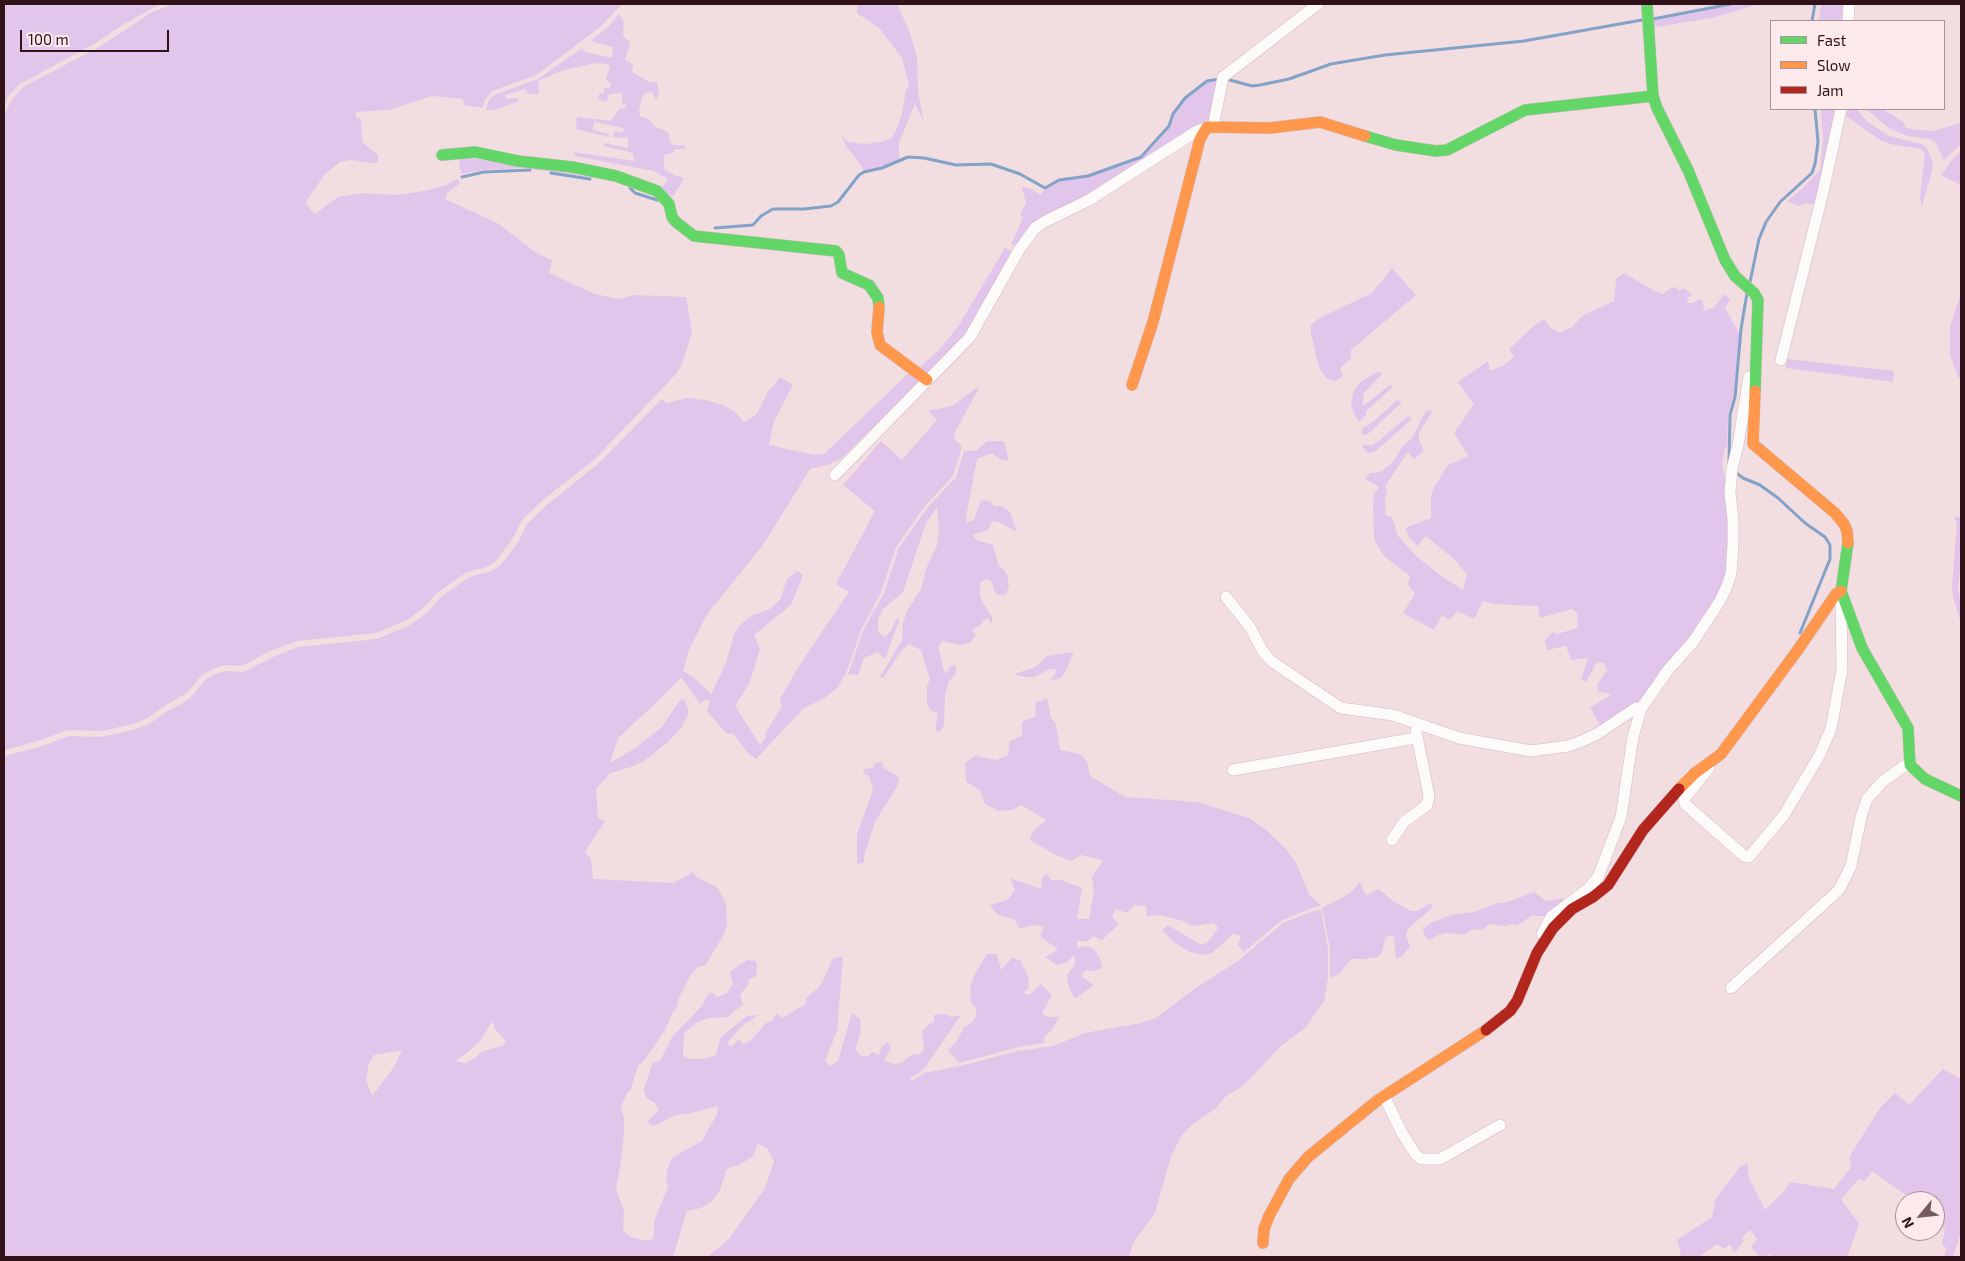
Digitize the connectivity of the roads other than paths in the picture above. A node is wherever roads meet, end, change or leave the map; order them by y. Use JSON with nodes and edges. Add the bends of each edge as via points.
{"nodes":[{"id":1,"x":1318,"y":4,"type":"edge"},
{"id":2,"x":1648,"y":4,"type":"edge"},
{"id":3,"x":1849,"y":4,"type":"edge"},
{"id":4,"x":1848,"y":20,"type":"edge"},
{"id":5,"x":1653,"y":96,"type":"junction"},
{"id":6,"x":1840,"y":110,"type":"edge"},
{"id":7,"x":1210,"y":127,"type":"junction"},
{"id":8,"x":442,"y":155,"type":"dead end"},
{"id":9,"x":1756,"y":334,"type":"junction"},
{"id":10,"x":1781,"y":360,"type":"dead end"},
{"id":11,"x":927,"y":380,"type":"junction"},
{"id":12,"x":1132,"y":385,"type":"dead end"},
{"id":13,"x":835,"y":475,"type":"dead end"},
{"id":14,"x":1841,"y":591,"type":"junction"},
{"id":15,"x":1226,"y":597,"type":"dead end"},
{"id":16,"x":1640,"y":709,"type":"junction"},
{"id":17,"x":1416,"y":723,"type":"junction"},
{"id":18,"x":1416,"y":738,"type":"junction"},
{"id":19,"x":1722,"y":754,"type":"junction"},
{"id":20,"x":1910,"y":765,"type":"junction"},
{"id":21,"x":1233,"y":770,"type":"dead end"},
{"id":22,"x":1961,"y":796,"type":"edge"},
{"id":23,"x":1392,"y":840,"type":"dead end"},
{"id":24,"x":1537,"y":953,"type":"junction"},
{"id":25,"x":1732,"y":988,"type":"dead end"},
{"id":26,"x":1384,"y":1096,"type":"junction"},
{"id":27,"x":1500,"y":1125,"type":"dead end"},
{"id":28,"x":1263,"y":1243,"type":"dead end"}],
"edges":[{"from":1,"to":7,"type":"street","via":[[1221,82]]},
{"from":2,"to":5,"type":"street"},
{"from":3,"to":4,"type":"street"},
{"from":5,"to":7,"type":"street","via":[[1525,110],[1458,145],[1436,151],[1396,145],[1320,122],[1270,128]]},
{"from":5,"to":9,"type":"street","via":[[1725,260],[1758,300]]},
{"from":6,"to":10,"type":"street"},
{"from":7,"to":11,"type":"street","via":[[1197,131],[1089,200],[1035,228],[970,337]]},
{"from":7,"to":12,"type":"street","via":[[1198,147],[1153,322]]},
{"from":8,"to":11,"type":"street","via":[[475,152],[616,176],[662,195],[669,204],[672,217],[694,236],[836,251],[842,273],[864,281],[878,298],[880,345]]},
{"from":9,"to":14,"type":"street","via":[[1753,444],[1844,524],[1848,540]]},
{"from":9,"to":16,"type":"street","via":[[1732,469],[1733,545],[1729,580],[1704,627]]},
{"from":11,"to":13,"type":"street"},
{"from":14,"to":19,"type":"street"},
{"from":14,"to":19,"type":"street","via":[[1842,668],[1831,729],[1784,815],[1749,857],[1684,804],[1687,795]]},
{"from":14,"to":20,"type":"street","via":[[1862,648],[1908,728]]},
{"from":15,"to":17,"type":"street","via":[[1271,661],[1341,708],[1392,715]]},
{"from":16,"to":17,"type":"street","via":[[1636,708],[1582,741],[1530,751],[1459,738]]},
{"from":16,"to":24,"type":"street","via":[[1621,818],[1604,863],[1593,885],[1550,917]]},
{"from":17,"to":18,"type":"street"},
{"from":18,"to":21,"type":"street"},
{"from":18,"to":23,"type":"street","via":[[1429,796],[1427,804],[1404,822]]},
{"from":19,"to":24,"type":"street","via":[[1695,773],[1666,802],[1608,885],[1562,918]]},
{"from":20,"to":22,"type":"street","via":[[1925,779]]},
{"from":20,"to":25,"type":"street","via":[[1882,782],[1867,799],[1851,866],[1839,890]]},
{"from":24,"to":26,"type":"street","via":[[1510,1011]]},
{"from":26,"to":27,"type":"street","via":[[1402,1133],[1421,1160],[1440,1160]]},
{"from":26,"to":28,"type":"street","via":[[1298,1168],[1268,1216]]}]}
